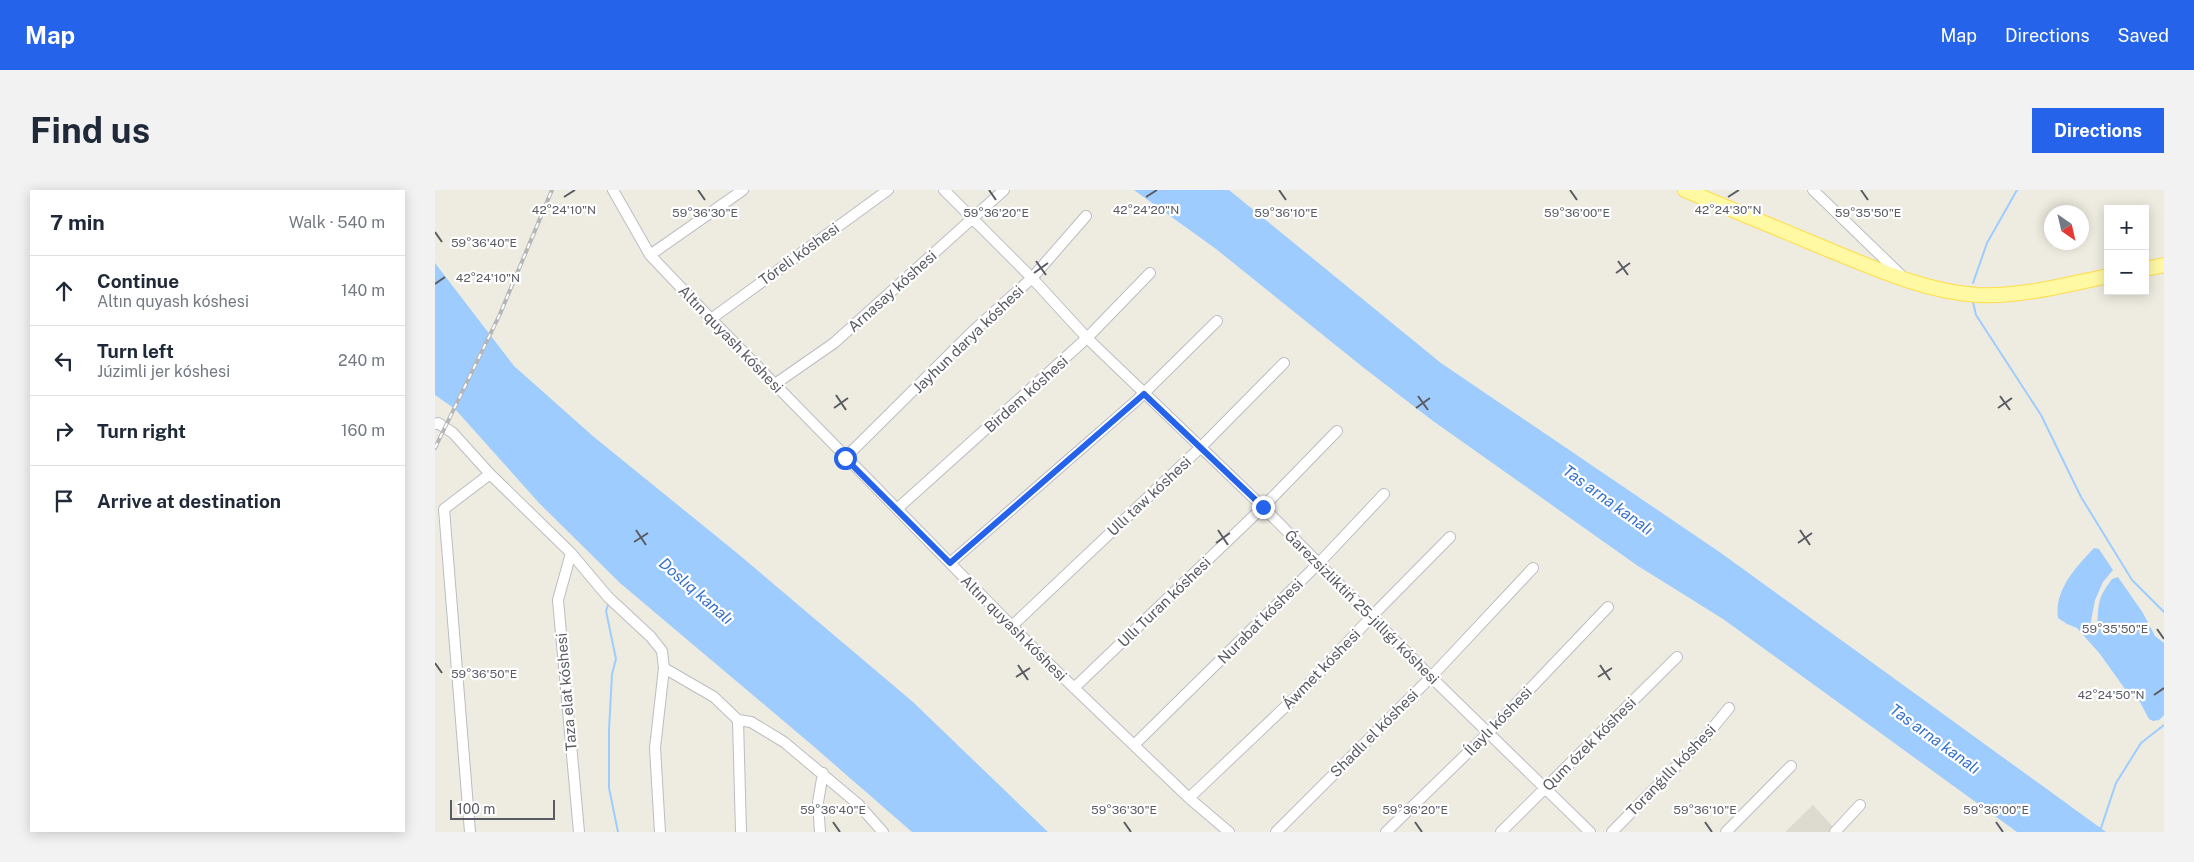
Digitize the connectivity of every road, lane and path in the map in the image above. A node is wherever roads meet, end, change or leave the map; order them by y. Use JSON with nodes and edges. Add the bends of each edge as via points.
{"nodes":[{"id":1,"x":613,"y":190,"type":"edge"},
{"id":2,"x":743,"y":190,"type":"edge"},
{"id":3,"x":888,"y":190,"type":"edge"},
{"id":4,"x":943,"y":190,"type":"edge"},
{"id":5,"x":1004,"y":190,"type":"edge"},
{"id":6,"x":1685,"y":190,"type":"edge"},
{"id":7,"x":1813,"y":190,"type":"edge"},
{"id":8,"x":1087,"y":216,"type":"dead end"},
{"id":9,"x":973,"y":219,"type":"junction"},
{"id":10,"x":650,"y":254,"type":"junction"},
{"id":11,"x":2164,"y":265,"type":"edge"},
{"id":12,"x":2149,"y":268,"type":"edge"},
{"id":13,"x":1150,"y":273,"type":"dead end"},
{"id":14,"x":2104,"y":277,"type":"edge"},
{"id":15,"x":1032,"y":278,"type":"junction"},
{"id":16,"x":1906,"y":279,"type":"junction"},
{"id":17,"x":711,"y":319,"type":"junction"},
{"id":18,"x":1217,"y":321,"type":"dead end"},
{"id":19,"x":1087,"y":338,"type":"junction"},
{"id":20,"x":1284,"y":363,"type":"dead end"},
{"id":21,"x":775,"y":384,"type":"junction"},
{"id":22,"x":1144,"y":394,"type":"junction"},
{"id":23,"x":435,"y":424,"type":"edge"},
{"id":24,"x":1337,"y":432,"type":"dead end"},
{"id":25,"x":1201,"y":447,"type":"junction"},
{"id":26,"x":845,"y":458,"type":"junction"},
{"id":27,"x":490,"y":474,"type":"junction"},
{"id":28,"x":1384,"y":494,"type":"dead end"},
{"id":29,"x":1263,"y":507,"type":"junction"},
{"id":30,"x":897,"y":509,"type":"junction"},
{"id":31,"x":1450,"y":537,"type":"dead end"},
{"id":32,"x":571,"y":553,"type":"junction"},
{"id":33,"x":1319,"y":562,"type":"junction"},
{"id":34,"x":950,"y":563,"type":"junction"},
{"id":35,"x":1533,"y":568,"type":"dead end"},
{"id":36,"x":1608,"y":607,"type":"dead end"},
{"id":37,"x":1372,"y":616,"type":"junction"},
{"id":38,"x":1012,"y":626,"type":"junction"},
{"id":39,"x":1677,"y":657,"type":"dead end"},
{"id":40,"x":664,"y":668,"type":"junction"},
{"id":41,"x":1431,"y":677,"type":"junction"},
{"id":42,"x":1074,"y":688,"type":"junction"},
{"id":43,"x":1729,"y":708,"type":"dead end"},
{"id":44,"x":738,"y":720,"type":"junction"},
{"id":45,"x":1488,"y":733,"type":"junction"},
{"id":46,"x":1134,"y":745,"type":"junction"},
{"id":47,"x":1791,"y":766,"type":"dead end"},
{"id":48,"x":823,"y":773,"type":"junction"},
{"id":49,"x":1546,"y":787,"type":"junction"},
{"id":50,"x":1189,"y":798,"type":"junction"},
{"id":51,"x":1860,"y":805,"type":"dead end"},
{"id":52,"x":471,"y":832,"type":"edge"},
{"id":53,"x":579,"y":832,"type":"edge"},
{"id":54,"x":660,"y":832,"type":"edge"},
{"id":55,"x":741,"y":832,"type":"edge"},
{"id":56,"x":820,"y":832,"type":"edge"},
{"id":57,"x":883,"y":832,"type":"edge"},
{"id":58,"x":1229,"y":832,"type":"edge"},
{"id":59,"x":1276,"y":832,"type":"edge"},
{"id":60,"x":1386,"y":832,"type":"edge"},
{"id":61,"x":1501,"y":832,"type":"edge"},
{"id":62,"x":1590,"y":832,"type":"edge"},
{"id":63,"x":1612,"y":832,"type":"edge"},
{"id":64,"x":1725,"y":832,"type":"edge"},
{"id":65,"x":1835,"y":832,"type":"edge"}],
"edges":[{"from":1,"to":10,"type":"street","name":"Altın quyash kóshesi"},
{"from":2,"to":10,"type":"street"},
{"from":3,"to":17,"type":"street","name":"Tóreli kóshesi"},
{"from":4,"to":9,"type":"street","name":"Ǵarezsizliktiń 25-jıllıǵı kóshesi"},
{"from":5,"to":9,"type":"street","name":"Arnasay kóshesi"},
{"from":6,"to":16,"type":"main road"},
{"from":7,"to":16,"type":"street"},
{"from":8,"to":15,"type":"street","name":"Jayhun darya kóshesi"},
{"from":9,"to":15,"type":"street","name":"Ǵarezsizliktiń 25-jıllıǵı kóshesi"},
{"from":9,"to":21,"type":"street","name":"Arnasay kóshesi","via":[[834,344]]},
{"from":10,"to":17,"type":"street","name":"Altın quyash kóshesi"},
{"from":11,"to":12,"type":"main road"},
{"from":13,"to":19,"type":"street","name":"Birdem kóshesi"},
{"from":14,"to":16,"type":"main road","via":[[2007,295],[1952,291]]},
{"from":15,"to":19,"type":"street","name":"Ǵarezsizliktiń 25-jıllıǵı kóshesi"},
{"from":15,"to":26,"type":"street","name":"Jayhun darya kóshesi","via":[[973,330]]},
{"from":17,"to":21,"type":"street","name":"Altın quyash kóshesi"},
{"from":18,"to":22,"type":"street"},
{"from":19,"to":22,"type":"street","name":"Ǵarezsizliktiń 25-jıllıǵı kóshesi"},
{"from":19,"to":30,"type":"street","name":"Birdem kóshesi"},
{"from":20,"to":25,"type":"street","name":"Ullı taw kóshesi"},
{"from":21,"to":26,"type":"street","name":"Altın quyash kóshesi"},
{"from":22,"to":25,"type":"street","name":"Ǵarezsizliktiń 25-jıllıǵı kóshesi"},
{"from":22,"to":34,"type":"street"},
{"from":23,"to":27,"type":"street","via":[[453,433]]},
{"from":24,"to":29,"type":"street","name":"Ullı Turan kóshesi"},
{"from":25,"to":29,"type":"street","name":"Ǵarezsizliktiń 25-jıllıǵı kóshesi"},
{"from":25,"to":38,"type":"street","name":"Ullı taw kóshesi"},
{"from":26,"to":30,"type":"street","name":"Altın quyash kóshesi"},
{"from":27,"to":32,"type":"street"},
{"from":27,"to":52,"type":"street","via":[[444,508]]},
{"from":28,"to":33,"type":"street","name":"Nurabat kóshesi"},
{"from":29,"to":33,"type":"street","name":"Ǵarezsizliktiń 25-jıllıǵı kóshesi"},
{"from":29,"to":42,"type":"street","name":"Ullı Turan kóshesi"},
{"from":30,"to":34,"type":"street","name":"Altın quyash kóshesi"},
{"from":31,"to":37,"type":"street","name":"Áwmet kóshesi"},
{"from":32,"to":40,"type":"street","via":[[608,597],[662,651]]},
{"from":32,"to":53,"type":"street","name":"Taza elat kóshesi","via":[[558,600]]},
{"from":33,"to":37,"type":"street","name":"Ǵarezsizliktiń 25-jıllıǵı kóshesi"},
{"from":33,"to":46,"type":"street","name":"Nurabat kóshesi"},
{"from":34,"to":38,"type":"street","name":"Altın quyash kóshesi"},
{"from":35,"to":41,"type":"street","name":"Shadlı el kóshesi"},
{"from":36,"to":45,"type":"street","name":"Ílaylı kóshesi"},
{"from":37,"to":41,"type":"street","name":"Ǵarezsizliktiń 25-jıllıǵı kóshesi"},
{"from":37,"to":50,"type":"street","name":"Áwmet kóshesi","via":[[1305,688]]},
{"from":38,"to":42,"type":"street","name":"Altın quyash kóshesi"},
{"from":39,"to":49,"type":"street","name":"Qum ózek kóshesi"},
{"from":40,"to":44,"type":"street","via":[[714,697]]},
{"from":40,"to":54,"type":"street","via":[[655,748]]},
{"from":41,"to":45,"type":"street","name":"Ǵarezsizliktiń 25-jıllıǵı kóshesi"},
{"from":41,"to":59,"type":"street","name":"Shadlı el kóshesi"},
{"from":42,"to":46,"type":"street","name":"Altın quyash kóshesi"},
{"from":43,"to":63,"type":"street","name":"Toranǵıllı kóshesi"},
{"from":44,"to":48,"type":"street","via":[[751,722],[784,742]]},
{"from":44,"to":55,"type":"street"},
{"from":45,"to":49,"type":"street","name":"Ǵarezsizliktiń 25-jıllıǵı kóshesi"},
{"from":45,"to":60,"type":"street","name":"Ílaylı kóshesi"},
{"from":46,"to":50,"type":"street","name":"Altın quyash kóshesi"},
{"from":47,"to":64,"type":"street"},
{"from":48,"to":56,"type":"street","via":[[818,802]]},
{"from":48,"to":57,"type":"street"},
{"from":49,"to":61,"type":"street","name":"Qum ózek kóshesi"},
{"from":49,"to":62,"type":"street","name":"Ǵarezsizliktiń 25-jıllıǵı kóshesi"},
{"from":50,"to":58,"type":"street","name":"Altın quyash kóshesi"},
{"from":51,"to":65,"type":"street"}]}
